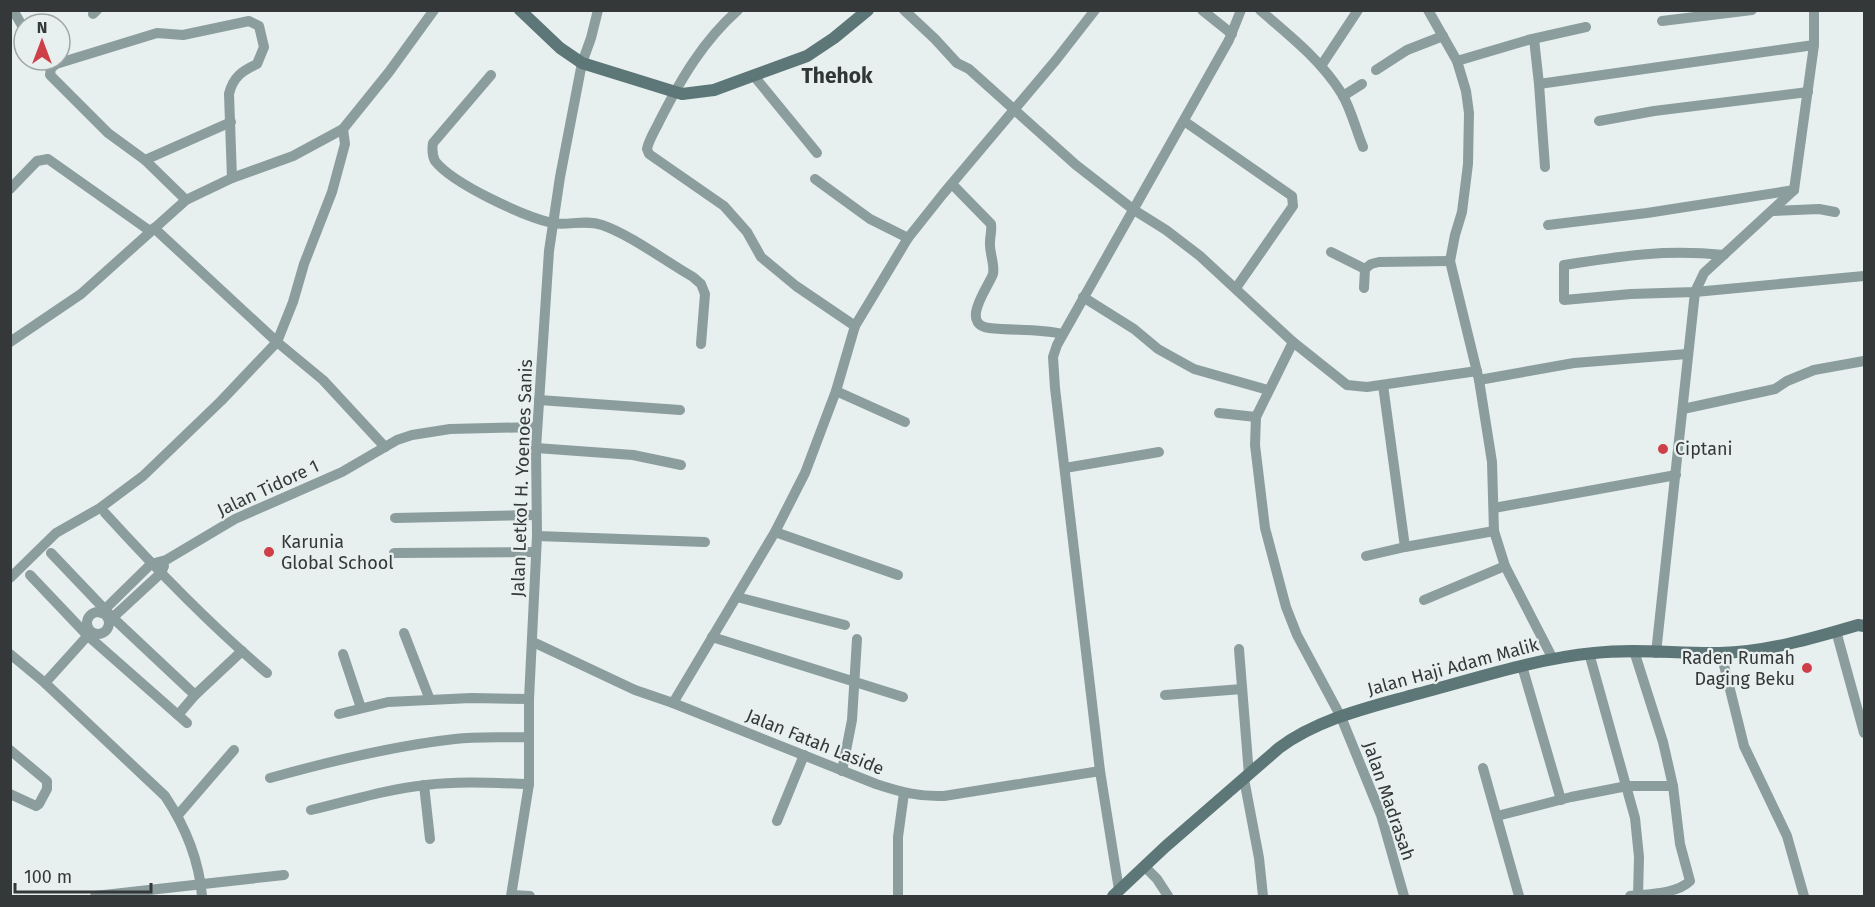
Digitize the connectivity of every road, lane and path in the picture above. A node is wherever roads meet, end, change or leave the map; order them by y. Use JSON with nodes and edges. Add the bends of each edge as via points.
{"nodes":[{"id":1,"x":434,"y":10,"type":"edge"},
{"id":2,"x":520,"y":10,"type":"edge"},
{"id":3,"x":598,"y":10,"type":"edge"},
{"id":4,"x":738,"y":10,"type":"edge"},
{"id":5,"x":868,"y":10,"type":"edge"},
{"id":6,"x":904,"y":10,"type":"edge"},
{"id":7,"x":1095,"y":10,"type":"edge"},
{"id":8,"x":1202,"y":10,"type":"edge"},
{"id":9,"x":1242,"y":10,"type":"edge"},
{"id":10,"x":1260,"y":10,"type":"edge"},
{"id":11,"x":1358,"y":10,"type":"edge"},
{"id":12,"x":1428,"y":10,"type":"edge"},
{"id":13,"x":1752,"y":10,"type":"edge"},
{"id":14,"x":1814,"y":10,"type":"edge"},
{"id":15,"x":1662,"y":21,"type":"dead end"},
{"id":16,"x":1586,"y":27,"type":"dead end"},
{"id":17,"x":1232,"y":34,"type":"junction"},
{"id":18,"x":1443,"y":36,"type":"junction"},
{"id":19,"x":1534,"y":39,"type":"junction"},
{"id":20,"x":1814,"y":45,"type":"junction"},
{"id":21,"x":1457,"y":61,"type":"junction"},
{"id":22,"x":582,"y":63,"type":"junction"},
{"id":23,"x":1321,"y":66,"type":"junction"},
{"id":24,"x":1376,"y":70,"type":"dead end"},
{"id":25,"x":491,"y":75,"type":"dead end"},
{"id":26,"x":754,"y":76,"type":"junction"},
{"id":27,"x":1362,"y":84,"type":"dead end"},
{"id":28,"x":1539,"y":84,"type":"junction"},
{"id":29,"x":1808,"y":92,"type":"junction"},
{"id":30,"x":674,"y":93,"type":"junction"},
{"id":31,"x":1343,"y":96,"type":"junction"},
{"id":32,"x":1014,"y":110,"type":"junction"},
{"id":33,"x":1184,"y":121,"type":"junction"},
{"id":34,"x":1599,"y":121,"type":"dead end"},
{"id":35,"x":231,"y":122,"type":"junction"},
{"id":36,"x":343,"y":129,"type":"junction"},
{"id":37,"x":1363,"y":147,"type":"dead end"},
{"id":38,"x":817,"y":153,"type":"dead end"},
{"id":39,"x":146,"y":160,"type":"junction"},
{"id":40,"x":1545,"y":167,"type":"dead end"},
{"id":41,"x":232,"y":178,"type":"junction"},
{"id":42,"x":815,"y":179,"type":"dead end"},
{"id":43,"x":952,"y":184,"type":"junction"},
{"id":44,"x":10,"y":189,"type":"edge"},
{"id":45,"x":1794,"y":190,"type":"junction"},
{"id":46,"x":186,"y":200,"type":"junction"},
{"id":47,"x":1134,"y":210,"type":"junction"},
{"id":48,"x":1772,"y":211,"type":"junction"},
{"id":49,"x":1835,"y":212,"type":"dead end"},
{"id":50,"x":555,"y":224,"type":"junction"},
{"id":51,"x":1548,"y":225,"type":"dead end"},
{"id":52,"x":152,"y":229,"type":"junction"},
{"id":53,"x":908,"y":238,"type":"junction"},
{"id":54,"x":1331,"y":252,"type":"dead end"},
{"id":55,"x":1724,"y":255,"type":"junction"},
{"id":56,"x":1450,"y":261,"type":"junction"},
{"id":57,"x":1365,"y":269,"type":"junction"},
{"id":58,"x":1864,"y":276,"type":"edge"},
{"id":59,"x":1236,"y":288,"type":"junction"},
{"id":60,"x":1364,"y":288,"type":"dead end"},
{"id":61,"x":1695,"y":292,"type":"junction"},
{"id":62,"x":1083,"y":297,"type":"junction"},
{"id":63,"x":855,"y":326,"type":"junction"},
{"id":64,"x":1062,"y":334,"type":"junction"},
{"id":65,"x":10,"y":342,"type":"edge"},
{"id":66,"x":277,"y":342,"type":"junction"},
{"id":67,"x":1293,"y":342,"type":"junction"},
{"id":68,"x":700,"y":344,"type":"dead end"},
{"id":69,"x":1687,"y":354,"type":"junction"},
{"id":70,"x":1864,"y":361,"type":"edge"},
{"id":71,"x":1478,"y":375,"type":"junction"},
{"id":72,"x":1383,"y":385,"type":"junction"},
{"id":73,"x":1269,"y":390,"type":"junction"},
{"id":74,"x":836,"y":391,"type":"junction"},
{"id":75,"x":539,"y":400,"type":"junction"},
{"id":76,"x":1683,"y":409,"type":"junction"},
{"id":77,"x":680,"y":410,"type":"dead end"},
{"id":78,"x":1219,"y":413,"type":"dead end"},
{"id":79,"x":1256,"y":417,"type":"junction"},
{"id":80,"x":905,"y":422,"type":"dead end"},
{"id":81,"x":537,"y":428,"type":"junction"},
{"id":82,"x":385,"y":447,"type":"junction"},
{"id":83,"x":536,"y":448,"type":"junction"},
{"id":84,"x":1159,"y":452,"type":"dead end"},
{"id":85,"x":681,"y":465,"type":"dead end"},
{"id":86,"x":1065,"y":468,"type":"junction"},
{"id":87,"x":1676,"y":475,"type":"junction"},
{"id":88,"x":1494,"y":508,"type":"junction"},
{"id":89,"x":105,"y":513,"type":"dead end"},
{"id":90,"x":536,"y":515,"type":"junction"},
{"id":91,"x":395,"y":518,"type":"dead end"},
{"id":92,"x":1494,"y":531,"type":"junction"},
{"id":93,"x":775,"y":532,"type":"junction"},
{"id":94,"x":537,"y":536,"type":"junction"},
{"id":95,"x":705,"y":542,"type":"dead end"},
{"id":96,"x":1404,"y":547,"type":"junction"},
{"id":97,"x":536,"y":552,"type":"junction"},
{"id":98,"x":51,"y":553,"type":"dead end"},
{"id":99,"x":394,"y":554,"type":"dead end"},
{"id":100,"x":1366,"y":556,"type":"dead end"},
{"id":101,"x":166,"y":560,"type":"junction"},
{"id":102,"x":151,"y":564,"type":"junction"},
{"id":103,"x":1505,"y":566,"type":"junction"},
{"id":104,"x":161,"y":573,"type":"junction"},
{"id":105,"x":30,"y":575,"type":"dead end"},
{"id":106,"x":898,"y":575,"type":"dead end"},
{"id":107,"x":10,"y":578,"type":"edge"},
{"id":108,"x":736,"y":597,"type":"junction"},
{"id":109,"x":1424,"y":600,"type":"dead end"},
{"id":110,"x":106,"y":615,"type":"junction"},
{"id":111,"x":1862,"y":624,"type":"edge"},
{"id":112,"x":845,"y":625,"type":"dead end"},
{"id":113,"x":1836,"y":632,"type":"junction"},
{"id":114,"x":89,"y":633,"type":"junction"},
{"id":115,"x":404,"y":633,"type":"dead end"},
{"id":116,"x":712,"y":637,"type":"junction"},
{"id":117,"x":857,"y":639,"type":"dead end"},
{"id":118,"x":533,"y":642,"type":"junction"},
{"id":119,"x":1239,"y":650,"type":"dead end"},
{"id":120,"x":242,"y":651,"type":"junction"},
{"id":121,"x":1634,"y":651,"type":"junction"},
{"id":122,"x":1589,"y":653,"type":"junction"},
{"id":123,"x":1656,"y":653,"type":"junction"},
{"id":124,"x":1720,"y":653,"type":"junction"},
{"id":125,"x":10,"y":654,"type":"edge"},
{"id":126,"x":343,"y":654,"type":"dead end"},
{"id":127,"x":1553,"y":659,"type":"junction"},
{"id":128,"x":1522,"y":666,"type":"junction"},
{"id":129,"x":267,"y":673,"type":"dead end"},
{"id":130,"x":45,"y":683,"type":"junction"},
{"id":131,"x":856,"y":683,"type":"junction"},
{"id":132,"x":1242,"y":689,"type":"junction"},
{"id":133,"x":195,"y":695,"type":"junction"},
{"id":134,"x":1165,"y":695,"type":"dead end"},
{"id":135,"x":903,"y":697,"type":"dead end"},
{"id":136,"x":530,"y":699,"type":"junction"},
{"id":137,"x":430,"y":700,"type":"junction"},
{"id":138,"x":673,"y":703,"type":"junction"},
{"id":139,"x":361,"y":708,"type":"junction"},
{"id":140,"x":339,"y":714,"type":"dead end"},
{"id":141,"x":1341,"y":717,"type":"junction"},
{"id":142,"x":1864,"y":733,"type":"edge"},
{"id":143,"x":529,"y":737,"type":"junction"},
{"id":144,"x":10,"y":750,"type":"edge"},
{"id":145,"x":234,"y":750,"type":"dead end"},
{"id":146,"x":804,"y":755,"type":"junction"},
{"id":147,"x":1483,"y":768,"type":"dead end"},
{"id":148,"x":842,"y":771,"type":"junction"},
{"id":149,"x":1100,"y":771,"type":"junction"},
{"id":150,"x":1246,"y":777,"type":"junction"},
{"id":151,"x":270,"y":778,"type":"dead end"},
{"id":152,"x":529,"y":784,"type":"junction"},
{"id":153,"x":424,"y":785,"type":"junction"},
{"id":154,"x":1627,"y":786,"type":"junction"},
{"id":155,"x":1673,"y":786,"type":"junction"},
{"id":156,"x":904,"y":793,"type":"junction"},
{"id":157,"x":10,"y":794,"type":"edge"},
{"id":158,"x":1561,"y":800,"type":"junction"},
{"id":159,"x":311,"y":810,"type":"dead end"},
{"id":160,"x":178,"y":815,"type":"junction"},
{"id":161,"x":1497,"y":816,"type":"junction"},
{"id":162,"x":777,"y":821,"type":"dead end"},
{"id":163,"x":430,"y":839,"type":"dead end"},
{"id":164,"x":1145,"y":867,"type":"junction"},
{"id":165,"x":284,"y":875,"type":"dead end"},
{"id":166,"x":202,"y":891,"type":"edge"},
{"id":167,"x":1116,"y":893,"type":"edge"},
{"id":168,"x":512,"y":896,"type":"edge"},
{"id":169,"x":1635,"y":896,"type":"edge"},
{"id":170,"x":95,"y":897,"type":"edge"},
{"id":171,"x":530,"y":897,"type":"edge"},
{"id":172,"x":898,"y":897,"type":"edge"},
{"id":173,"x":1168,"y":897,"type":"edge"},
{"id":174,"x":1263,"y":897,"type":"edge"},
{"id":175,"x":1404,"y":897,"type":"edge"},
{"id":176,"x":1519,"y":897,"type":"edge"},
{"id":177,"x":1804,"y":897,"type":"edge"}],
"edges":[{"from":1,"to":36,"type":"street"},
{"from":2,"to":22,"type":"main road"},
{"from":3,"to":22,"type":"street","name":"Jalan Letkol H. Yoenoes Sanis"},
{"from":4,"to":30,"type":"street","via":[[709,38]]},
{"from":5,"to":26,"type":"main road","via":[[807,56]]},
{"from":6,"to":32,"type":"street","via":[[957,63],[969,69]]},
{"from":7,"to":32,"type":"street"},
{"from":8,"to":17,"type":"street"},
{"from":9,"to":17,"type":"street"},
{"from":10,"to":23,"type":"street"},
{"from":11,"to":23,"type":"street"},
{"from":12,"to":18,"type":"street"},
{"from":13,"to":15,"type":"street"},
{"from":14,"to":20,"type":"street"},
{"from":16,"to":19,"type":"street"},
{"from":17,"to":33,"type":"street"},
{"from":18,"to":21,"type":"street"},
{"from":18,"to":24,"type":"street","via":[[1407,50]]},
{"from":19,"to":21,"type":"street"},
{"from":19,"to":28,"type":"street"},
{"from":20,"to":28,"type":"street"},
{"from":20,"to":29,"type":"street"},
{"from":21,"to":56,"type":"street","via":[[1469,113],[1468,164]]},
{"from":22,"to":30,"type":"main road"},
{"from":22,"to":50,"type":"street","name":"Jalan Letkol H. Yoenoes Sanis"},
{"from":23,"to":31,"type":"street"},
{"from":25,"to":50,"type":"street","via":[[433,143],[434,160],[454,178],[485,195],[530,217]]},
{"from":26,"to":30,"type":"main road","via":[[714,90]]},
{"from":26,"to":38,"type":"street"},
{"from":27,"to":31,"type":"street"},
{"from":28,"to":40,"type":"street"},
{"from":29,"to":34,"type":"street"},
{"from":29,"to":45,"type":"street"},
{"from":30,"to":63,"type":"street","via":[[648,145],[649,154],[724,206],[747,232],[761,257]]},
{"from":31,"to":37,"type":"street"},
{"from":32,"to":43,"type":"street"},
{"from":32,"to":47,"type":"street"},
{"from":33,"to":47,"type":"street"},
{"from":33,"to":59,"type":"street","via":[[1294,201]]},
{"from":35,"to":39,"type":"street"},
{"from":35,"to":39,"type":"street","via":[[232,82],[257,64],[264,47],[259,26],[249,21],[183,35],[157,33],[51,68],[50,75],[108,133]]},
{"from":35,"to":41,"type":"street"},
{"from":36,"to":41,"type":"street","via":[[293,156]]},
{"from":36,"to":66,"type":"street","via":[[345,144],[332,192]]},
{"from":39,"to":46,"type":"street"},
{"from":41,"to":46,"type":"street"},
{"from":42,"to":53,"type":"street","via":[[861,213]]},
{"from":43,"to":53,"type":"street"},
{"from":43,"to":64,"type":"street","via":[[992,229],[989,244],[993,275],[976,308],[979,323],[990,328]]},
{"from":44,"to":52,"type":"street","via":[[36,161],[48,159]]},
{"from":45,"to":48,"type":"street"},
{"from":45,"to":51,"type":"street"},
{"from":46,"to":52,"type":"street"},
{"from":47,"to":59,"type":"street","via":[[1200,256]]},
{"from":47,"to":62,"type":"street"},
{"from":48,"to":49,"type":"street"},
{"from":48,"to":55,"type":"street"},
{"from":50,"to":68,"type":"street","via":[[600,224],[693,277],[705,294]]},
{"from":50,"to":75,"type":"street","name":"Jalan Letkol H. Yoenoes Sanis","via":[[549,251]]},
{"from":52,"to":65,"type":"street","via":[[81,294]]},
{"from":52,"to":66,"type":"street"},
{"from":53,"to":63,"type":"street"},
{"from":54,"to":57,"type":"street"},
{"from":55,"to":61,"type":"street","via":[[1704,273]]},
{"from":55,"to":61,"type":"street","via":[[1647,253],[1564,265],[1564,300]]},
{"from":56,"to":57,"type":"street","via":[[1379,262]]},
{"from":56,"to":71,"type":"street"},
{"from":57,"to":60,"type":"street"},
{"from":58,"to":61,"type":"street"},
{"from":59,"to":67,"type":"street"},
{"from":61,"to":69,"type":"street"},
{"from":62,"to":64,"type":"street"},
{"from":62,"to":73,"type":"street","via":[[1194,369]]},
{"from":63,"to":74,"type":"street"},
{"from":64,"to":86,"type":"street","via":[[1053,357]]},
{"from":66,"to":82,"type":"street","via":[[322,380]]},
{"from":66,"to":107,"type":"street","via":[[143,476],[100,508],[56,533]]},
{"from":67,"to":72,"type":"street","via":[[1347,385]]},
{"from":67,"to":73,"type":"street"},
{"from":69,"to":71,"type":"street"},
{"from":69,"to":76,"type":"street"},
{"from":70,"to":76,"type":"street","via":[[1814,370],[1775,389]]},
{"from":71,"to":72,"type":"street"},
{"from":71,"to":88,"type":"street","via":[[1492,462]]},
{"from":72,"to":96,"type":"street"},
{"from":73,"to":79,"type":"street"},
{"from":74,"to":80,"type":"street"},
{"from":74,"to":93,"type":"street","via":[[805,473]]},
{"from":75,"to":77,"type":"street"},
{"from":75,"to":81,"type":"street","name":"Jalan Letkol H. Yoenoes Sanis"},
{"from":76,"to":87,"type":"street"},
{"from":78,"to":79,"type":"street"},
{"from":79,"to":141,"type":"street","name":"Jalan Madrasah","via":[[1255,445],[1264,528],[1278,582],[1297,635]]},
{"from":81,"to":82,"type":"street","name":"Jalan Tidore 1","via":[[450,429],[412,435]]},
{"from":81,"to":83,"type":"street","name":"Jalan Letkol H. Yoenoes Sanis"},
{"from":82,"to":101,"type":"street","name":"Jalan Tidore 1","via":[[342,472],[235,519]]},
{"from":83,"to":85,"type":"street","via":[[633,455]]},
{"from":83,"to":90,"type":"street","name":"Jalan Letkol H. Yoenoes Sanis"},
{"from":84,"to":86,"type":"street"},
{"from":86,"to":149,"type":"street"},
{"from":87,"to":88,"type":"street"},
{"from":87,"to":123,"type":"street"},
{"from":88,"to":92,"type":"street"},
{"from":89,"to":102,"type":"street"},
{"from":90,"to":91,"type":"street"},
{"from":90,"to":94,"type":"street","name":"Jalan Letkol H. Yoenoes Sanis"},
{"from":92,"to":96,"type":"street"},
{"from":92,"to":103,"type":"street"},
{"from":93,"to":106,"type":"street"},
{"from":93,"to":108,"type":"street"},
{"from":94,"to":95,"type":"street"},
{"from":94,"to":97,"type":"street","name":"Jalan Letkol H. Yoenoes Sanis"},
{"from":96,"to":100,"type":"street"},
{"from":97,"to":99,"type":"street"},
{"from":97,"to":118,"type":"street","name":"Jalan Letkol H. Yoenoes Sanis"},
{"from":98,"to":110,"type":"street"},
{"from":101,"to":102,"type":"street","name":"Jalan Tidore 1"},
{"from":101,"to":104,"type":"street"},
{"from":102,"to":104,"type":"street"},
{"from":102,"to":110,"type":"street"},
{"from":103,"to":109,"type":"street"},
{"from":103,"to":127,"type":"street"},
{"from":104,"to":110,"type":"street"},
{"from":104,"to":120,"type":"street"},
{"from":105,"to":114,"type":"street"},
{"from":108,"to":112,"type":"street"},
{"from":108,"to":116,"type":"street"},
{"from":110,"to":114,"type":"street","via":[[107,630]]},
{"from":110,"to":114,"type":"street","via":[[93,614],[87,620]]},
{"from":110,"to":133,"type":"street"},
{"from":111,"to":113,"type":"main road","name":"Jalan Haji Adam Malik"},
{"from":113,"to":124,"type":"main road","name":"Jalan Haji Adam Malik"},
{"from":113,"to":142,"type":"street"},
{"from":114,"to":130,"type":"street"},
{"from":114,"to":133,"type":"street","via":[[183,719]]},
{"from":115,"to":137,"type":"street"},
{"from":116,"to":131,"type":"street"},
{"from":116,"to":138,"type":"street"},
{"from":117,"to":131,"type":"street"},
{"from":118,"to":136,"type":"street","name":"Jalan Letkol H. Yoenoes Sanis"},
{"from":118,"to":138,"type":"street","name":"Jalan Fatah Laside","via":[[635,690]]},
{"from":119,"to":132,"type":"street"},
{"from":120,"to":129,"type":"street"},
{"from":120,"to":133,"type":"street"},
{"from":121,"to":122,"type":"main road","name":"Jalan Haji Adam Malik"},
{"from":121,"to":123,"type":"main road","name":"Jalan Haji Adam Malik"},
{"from":121,"to":155,"type":"street"},
{"from":122,"to":127,"type":"main road","name":"Jalan Haji Adam Malik"},
{"from":122,"to":154,"type":"street"},
{"from":123,"to":124,"type":"main road","name":"Jalan Haji Adam Malik"},
{"from":124,"to":177,"type":"street","via":[[1744,746],[1787,836]]},
{"from":125,"to":130,"type":"street"},
{"from":126,"to":139,"type":"street"},
{"from":127,"to":128,"type":"main road","name":"Jalan Haji Adam Malik"},
{"from":128,"to":141,"type":"main road","name":"Jalan Haji Adam Malik"},
{"from":128,"to":158,"type":"street"},
{"from":130,"to":160,"type":"street","via":[[165,796]]},
{"from":131,"to":135,"type":"street"},
{"from":131,"to":148,"type":"street"},
{"from":132,"to":134,"type":"street"},
{"from":132,"to":150,"type":"street"},
{"from":136,"to":137,"type":"street"},
{"from":136,"to":143,"type":"street","name":"Jalan Letkol H. Yoenoes Sanis"},
{"from":137,"to":139,"type":"street"},
{"from":138,"to":146,"type":"street","name":"Jalan Fatah Laside"},
{"from":139,"to":140,"type":"street"},
{"from":141,"to":150,"type":"main road","name":"Jalan Haji Adam Malik","via":[[1296,735]]},
{"from":141,"to":175,"type":"street","name":"Jalan Madrasah","via":[[1381,815]]},
{"from":143,"to":151,"type":"street","via":[[412,745]]},
{"from":143,"to":152,"type":"street","name":"Jalan Letkol H. Yoenoes Sanis"},
{"from":144,"to":157,"type":"street","via":[[48,785],[36,806]]},
{"from":145,"to":160,"type":"street"},
{"from":146,"to":148,"type":"street","name":"Jalan Fatah Laside"},
{"from":146,"to":162,"type":"street"},
{"from":147,"to":161,"type":"street"},
{"from":148,"to":156,"type":"street","name":"Jalan Fatah Laside"},
{"from":149,"to":156,"type":"street","name":"Jalan Fatah Laside","via":[[944,796]]},
{"from":149,"to":167,"type":"street"},
{"from":150,"to":164,"type":"main road","name":"Jalan Haji Adam Malik"},
{"from":150,"to":174,"type":"street"},
{"from":152,"to":153,"type":"street"},
{"from":152,"to":168,"type":"street","name":"Jalan Letkol H. Yoenoes Sanis"},
{"from":153,"to":159,"type":"street"},
{"from":153,"to":163,"type":"street"},
{"from":154,"to":155,"type":"street"},
{"from":154,"to":158,"type":"street"},
{"from":154,"to":169,"type":"street","via":[[1640,857]]},
{"from":155,"to":169,"type":"street","via":[[1680,844],[1690,881],[1673,890]]},
{"from":156,"to":172,"type":"street","via":[[898,837]]},
{"from":158,"to":161,"type":"street"},
{"from":160,"to":166,"type":"street"},
{"from":161,"to":176,"type":"street"},
{"from":164,"to":167,"type":"main road","name":"Jalan Haji Adam Malik"},
{"from":164,"to":173,"type":"street"},
{"from":165,"to":166,"type":"street"},
{"from":166,"to":170,"type":"street"},
{"from":168,"to":171,"type":"street"}]}
